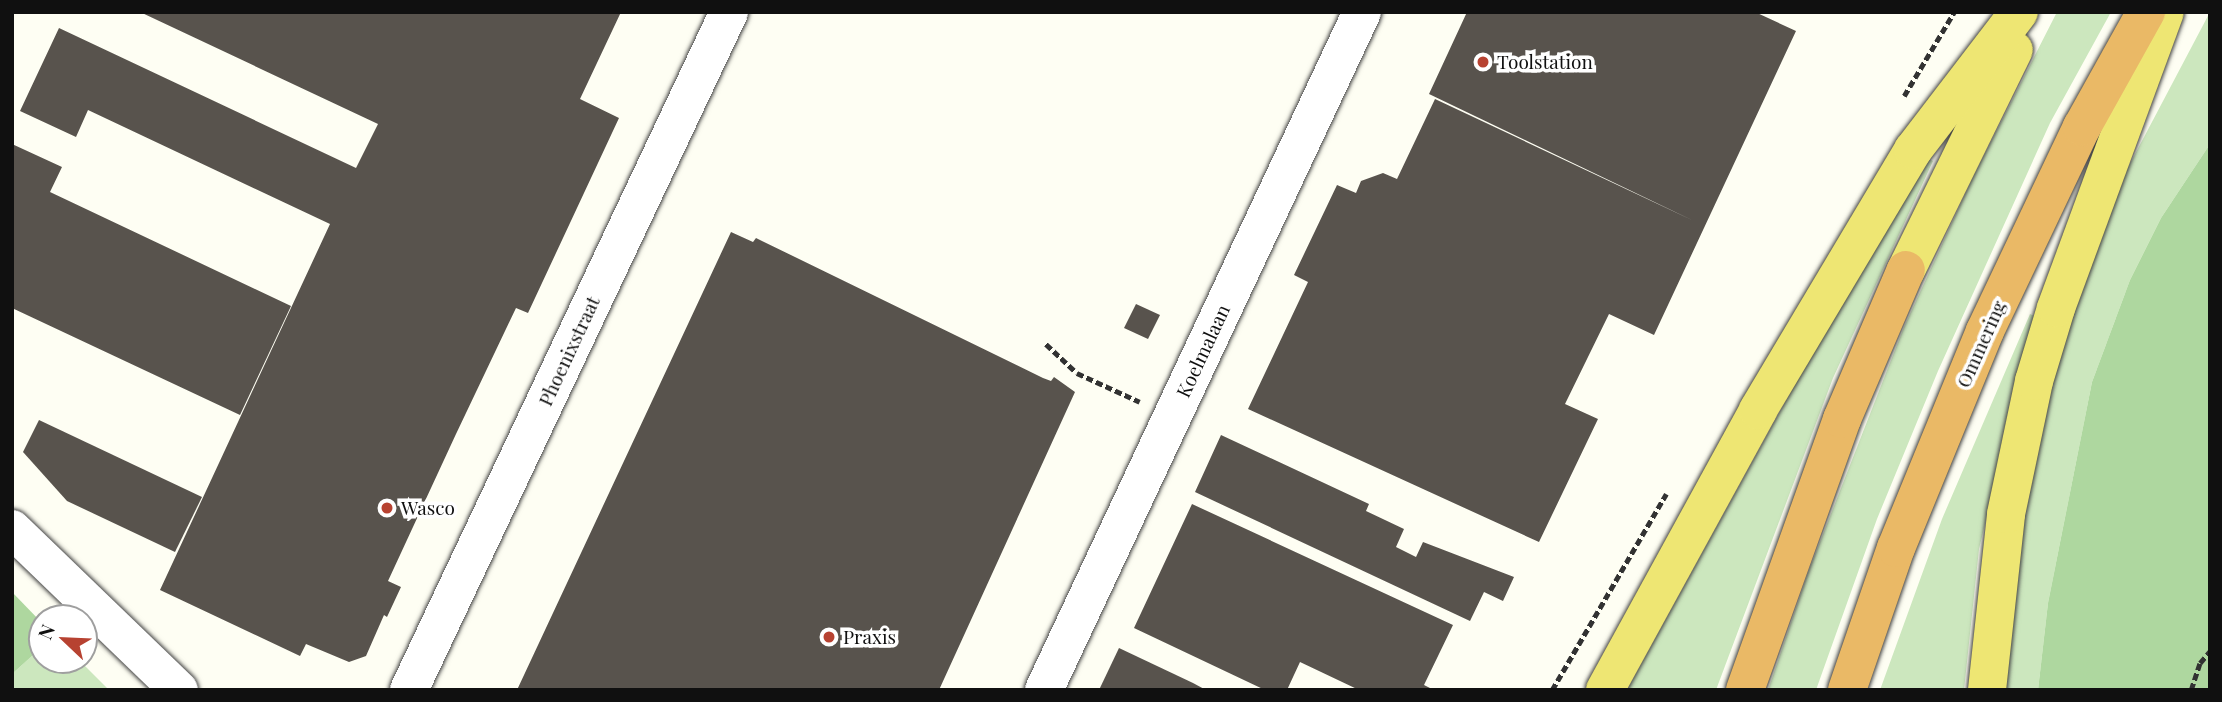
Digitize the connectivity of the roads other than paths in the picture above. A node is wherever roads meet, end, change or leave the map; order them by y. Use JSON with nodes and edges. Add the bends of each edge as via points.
{"nodes":[{"id":1,"x":729,"y":12,"type":"edge"},
{"id":2,"x":1362,"y":12,"type":"edge"},
{"id":3,"x":2019,"y":12,"type":"edge"},
{"id":4,"x":2036,"y":12,"type":"edge"},
{"id":5,"x":2146,"y":12,"type":"edge"},
{"id":6,"x":2165,"y":12,"type":"edge"},
{"id":7,"x":1906,"y":270,"type":"joint"},
{"id":8,"x":12,"y":529,"type":"edge"},
{"id":9,"x":179,"y":690,"type":"edge"},
{"id":10,"x":409,"y":690,"type":"edge"},
{"id":11,"x":1044,"y":690,"type":"edge"},
{"id":12,"x":1605,"y":690,"type":"edge"},
{"id":13,"x":1745,"y":690,"type":"edge"},
{"id":14,"x":1847,"y":690,"type":"edge"},
{"id":15,"x":1987,"y":690,"type":"edge"}],
"edges":[{"from":1,"to":10,"type":"street","name":"Phoenixstraat"},
{"from":2,"to":11,"type":"street","name":"Koelmalaan"},
{"from":3,"to":12,"type":"main road","via":[[1913,150],[1758,410]]},
{"from":4,"to":7,"type":"main road","via":[[1998,77]]},
{"from":5,"to":14,"type":"highway","name":"Ommering","via":[[2082,127],[1985,331],[1896,548]]},
{"from":6,"to":15,"type":"main road","via":[[2056,308],[2035,381],[2006,514]]},
{"from":7,"to":13,"type":"highway","via":[[1842,419]]},
{"from":8,"to":9,"type":"street"}]}
